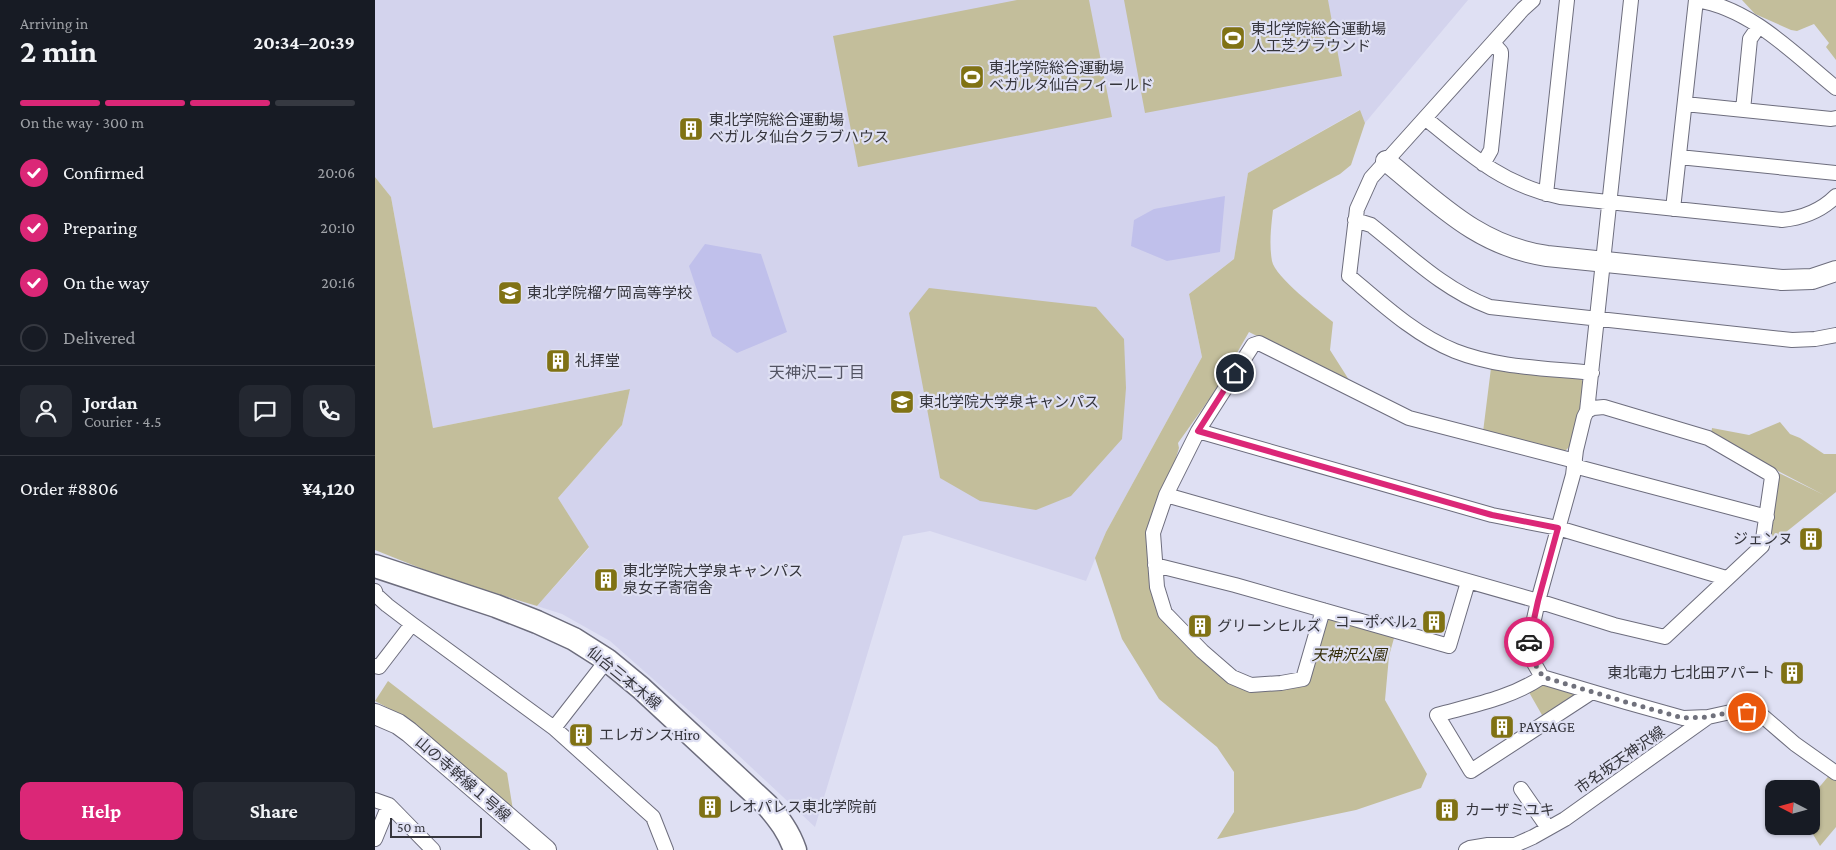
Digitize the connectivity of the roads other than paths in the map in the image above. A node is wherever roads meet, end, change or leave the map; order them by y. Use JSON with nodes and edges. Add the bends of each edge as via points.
{"nodes":[{"id":1,"x":1533,"y":0,"type":"edge"},
{"id":2,"x":1567,"y":0,"type":"edge"},
{"id":3,"x":1631,"y":0,"type":"edge"},
{"id":4,"x":1696,"y":0,"type":"edge"},
{"id":5,"x":1759,"y":26,"type":"junction"},
{"id":6,"x":1493,"y":43,"type":"junction"},
{"id":7,"x":1836,"y":88,"type":"edge"},
{"id":8,"x":1685,"y":104,"type":"junction"},
{"id":9,"x":1743,"y":110,"type":"junction"},
{"id":10,"x":1425,"y":118,"type":"junction"},
{"id":11,"x":1836,"y":118,"type":"edge"},
{"id":12,"x":1679,"y":156,"type":"junction"},
{"id":13,"x":1386,"y":161,"type":"junction"},
{"id":14,"x":1483,"y":164,"type":"junction"},
{"id":15,"x":1836,"y":173,"type":"edge"},
{"id":16,"x":1546,"y":194,"type":"junction"},
{"id":17,"x":1836,"y":196,"type":"edge"},
{"id":18,"x":1609,"y":203,"type":"junction"},
{"id":19,"x":1673,"y":209,"type":"junction"},
{"id":20,"x":1355,"y":220,"type":"junction"},
{"id":21,"x":1603,"y":262,"type":"junction"},
{"id":22,"x":1836,"y":271,"type":"edge"},
{"id":23,"x":1597,"y":320,"type":"junction"},
{"id":24,"x":1836,"y":335,"type":"edge"},
{"id":25,"x":1591,"y":373,"type":"junction"},
{"id":26,"x":1587,"y":411,"type":"junction"},
{"id":27,"x":1198,"y":431,"type":"junction"},
{"id":28,"x":1575,"y":464,"type":"junction"},
{"id":29,"x":1166,"y":495,"type":"junction"},
{"id":30,"x":1767,"y":517,"type":"junction"},
{"id":31,"x":1558,"y":528,"type":"junction"},
{"id":32,"x":1155,"y":565,"type":"junction"},
{"id":33,"x":376,"y":574,"type":"edge"},
{"id":34,"x":1726,"y":578,"type":"junction"},
{"id":35,"x":1468,"y":582,"type":"junction"},
{"id":36,"x":375,"y":591,"type":"edge"},
{"id":37,"x":1538,"y":601,"type":"junction"},
{"id":38,"x":1323,"y":610,"type":"junction"},
{"id":39,"x":412,"y":624,"type":"junction"},
{"id":40,"x":607,"y":660,"type":"junction"},
{"id":41,"x":375,"y":666,"type":"edge"},
{"id":42,"x":1543,"y":677,"type":"junction"},
{"id":43,"x":1592,"y":692,"type":"junction"},
{"id":44,"x":375,"y":714,"type":"edge"},
{"id":45,"x":1708,"y":717,"type":"junction"},
{"id":46,"x":554,"y":728,"type":"junction"},
{"id":47,"x":1836,"y":772,"type":"edge"},
{"id":48,"x":1521,"y":789,"type":"dead end"},
{"id":49,"x":375,"y":800,"type":"edge"},
{"id":50,"x":389,"y":805,"type":"junction"},
{"id":51,"x":1548,"y":828,"type":"junction"},
{"id":52,"x":375,"y":840,"type":"edge"},
{"id":53,"x":433,"y":850,"type":"edge"},
{"id":54,"x":546,"y":850,"type":"edge"},
{"id":55,"x":666,"y":850,"type":"edge"},
{"id":56,"x":795,"y":850,"type":"edge"},
{"id":57,"x":1466,"y":850,"type":"edge"}],
"edges":[{"from":1,"to":6,"type":"street"},
{"from":2,"to":16,"type":"street"},
{"from":3,"to":18,"type":"street"},
{"from":4,"to":5,"type":"street","via":[[1726,8]]},
{"from":4,"to":8,"type":"street"},
{"from":5,"to":7,"type":"street"},
{"from":5,"to":9,"type":"street","via":[[1751,39]]},
{"from":6,"to":10,"type":"street"},
{"from":6,"to":14,"type":"street","via":[[1501,56],[1491,150]]},
{"from":8,"to":9,"type":"street"},
{"from":8,"to":12,"type":"street"},
{"from":9,"to":11,"type":"street"},
{"from":10,"to":13,"type":"street"},
{"from":10,"to":14,"type":"street"},
{"from":12,"to":15,"type":"street"},
{"from":12,"to":19,"type":"street"},
{"from":13,"to":20,"type":"street","via":[[1367,184]]},
{"from":13,"to":21,"type":"street","via":[[1464,223],[1499,244],[1533,254]]},
{"from":14,"to":16,"type":"street","via":[[1511,181]]},
{"from":16,"to":18,"type":"street"},
{"from":17,"to":19,"type":"street","via":[[1809,215],[1782,220]]},
{"from":18,"to":19,"type":"street"},
{"from":18,"to":21,"type":"street"},
{"from":20,"to":23,"type":"street","via":[[1371,225],[1449,287],[1478,302],[1501,309]]},
{"from":20,"to":25,"type":"street","via":[[1349,276],[1417,330],[1443,345],[1481,359]]},
{"from":21,"to":22,"type":"street","via":[[1782,280],[1812,279]]},
{"from":21,"to":23,"type":"street"},
{"from":23,"to":24,"type":"street","via":[[1792,340]]},
{"from":23,"to":25,"type":"street"},
{"from":25,"to":26,"type":"street"},
{"from":26,"to":28,"type":"street"},
{"from":26,"to":30,"type":"street","via":[[1604,407],[1690,432],[1724,446],[1772,477]]},
{"from":27,"to":28,"type":"street","via":[[1253,345],[1259,343],[1409,418]]},
{"from":27,"to":29,"type":"street"},
{"from":27,"to":31,"type":"street","via":[[1492,515]]},
{"from":28,"to":30,"type":"street"},
{"from":28,"to":31,"type":"street"},
{"from":29,"to":32,"type":"street","via":[[1153,533]]},
{"from":29,"to":35,"type":"street"},
{"from":30,"to":34,"type":"street","via":[[1762,546]]},
{"from":31,"to":34,"type":"street"},
{"from":31,"to":37,"type":"street"},
{"from":32,"to":38,"type":"street"},
{"from":32,"to":38,"type":"street","via":[[1157,587],[1165,613],[1202,652],[1233,677],[1251,686],[1303,679]]},
{"from":33,"to":40,"type":"main road","name":"仙台三本木線","via":[[496,606],[537,622]]},
{"from":34,"to":37,"type":"street","via":[[1665,637]]},
{"from":35,"to":37,"type":"street"},
{"from":35,"to":38,"type":"street","via":[[1449,646]]},
{"from":36,"to":39,"type":"street"},
{"from":37,"to":42,"type":"street","via":[[1527,651]]},
{"from":39,"to":41,"type":"street","via":[[379,668]]},
{"from":39,"to":46,"type":"street"},
{"from":40,"to":46,"type":"street"},
{"from":40,"to":56,"type":"main road","name":"仙台三本木線","via":[[767,805],[779,819]]},
{"from":42,"to":43,"type":"street"},
{"from":42,"to":43,"type":"street","via":[[1504,697],[1437,715],[1471,771]]},
{"from":43,"to":45,"type":"street","via":[[1683,718]]},
{"from":44,"to":54,"type":"street","name":"山の寺幹線１号線","via":[[409,732]]},
{"from":45,"to":47,"type":"street","name":"市名坂天神沢線","via":[[1735,711],[1759,713],[1795,744]]},
{"from":45,"to":51,"type":"street","name":"市名坂天神沢線"},
{"from":46,"to":55,"type":"street","via":[[653,817]]},
{"from":48,"to":51,"type":"street"},
{"from":49,"to":50,"type":"street"},
{"from":50,"to":52,"type":"street"},
{"from":50,"to":53,"type":"street"},
{"from":51,"to":57,"type":"street","name":"市名坂天神沢線","via":[[1515,846],[1488,845]]}]}
